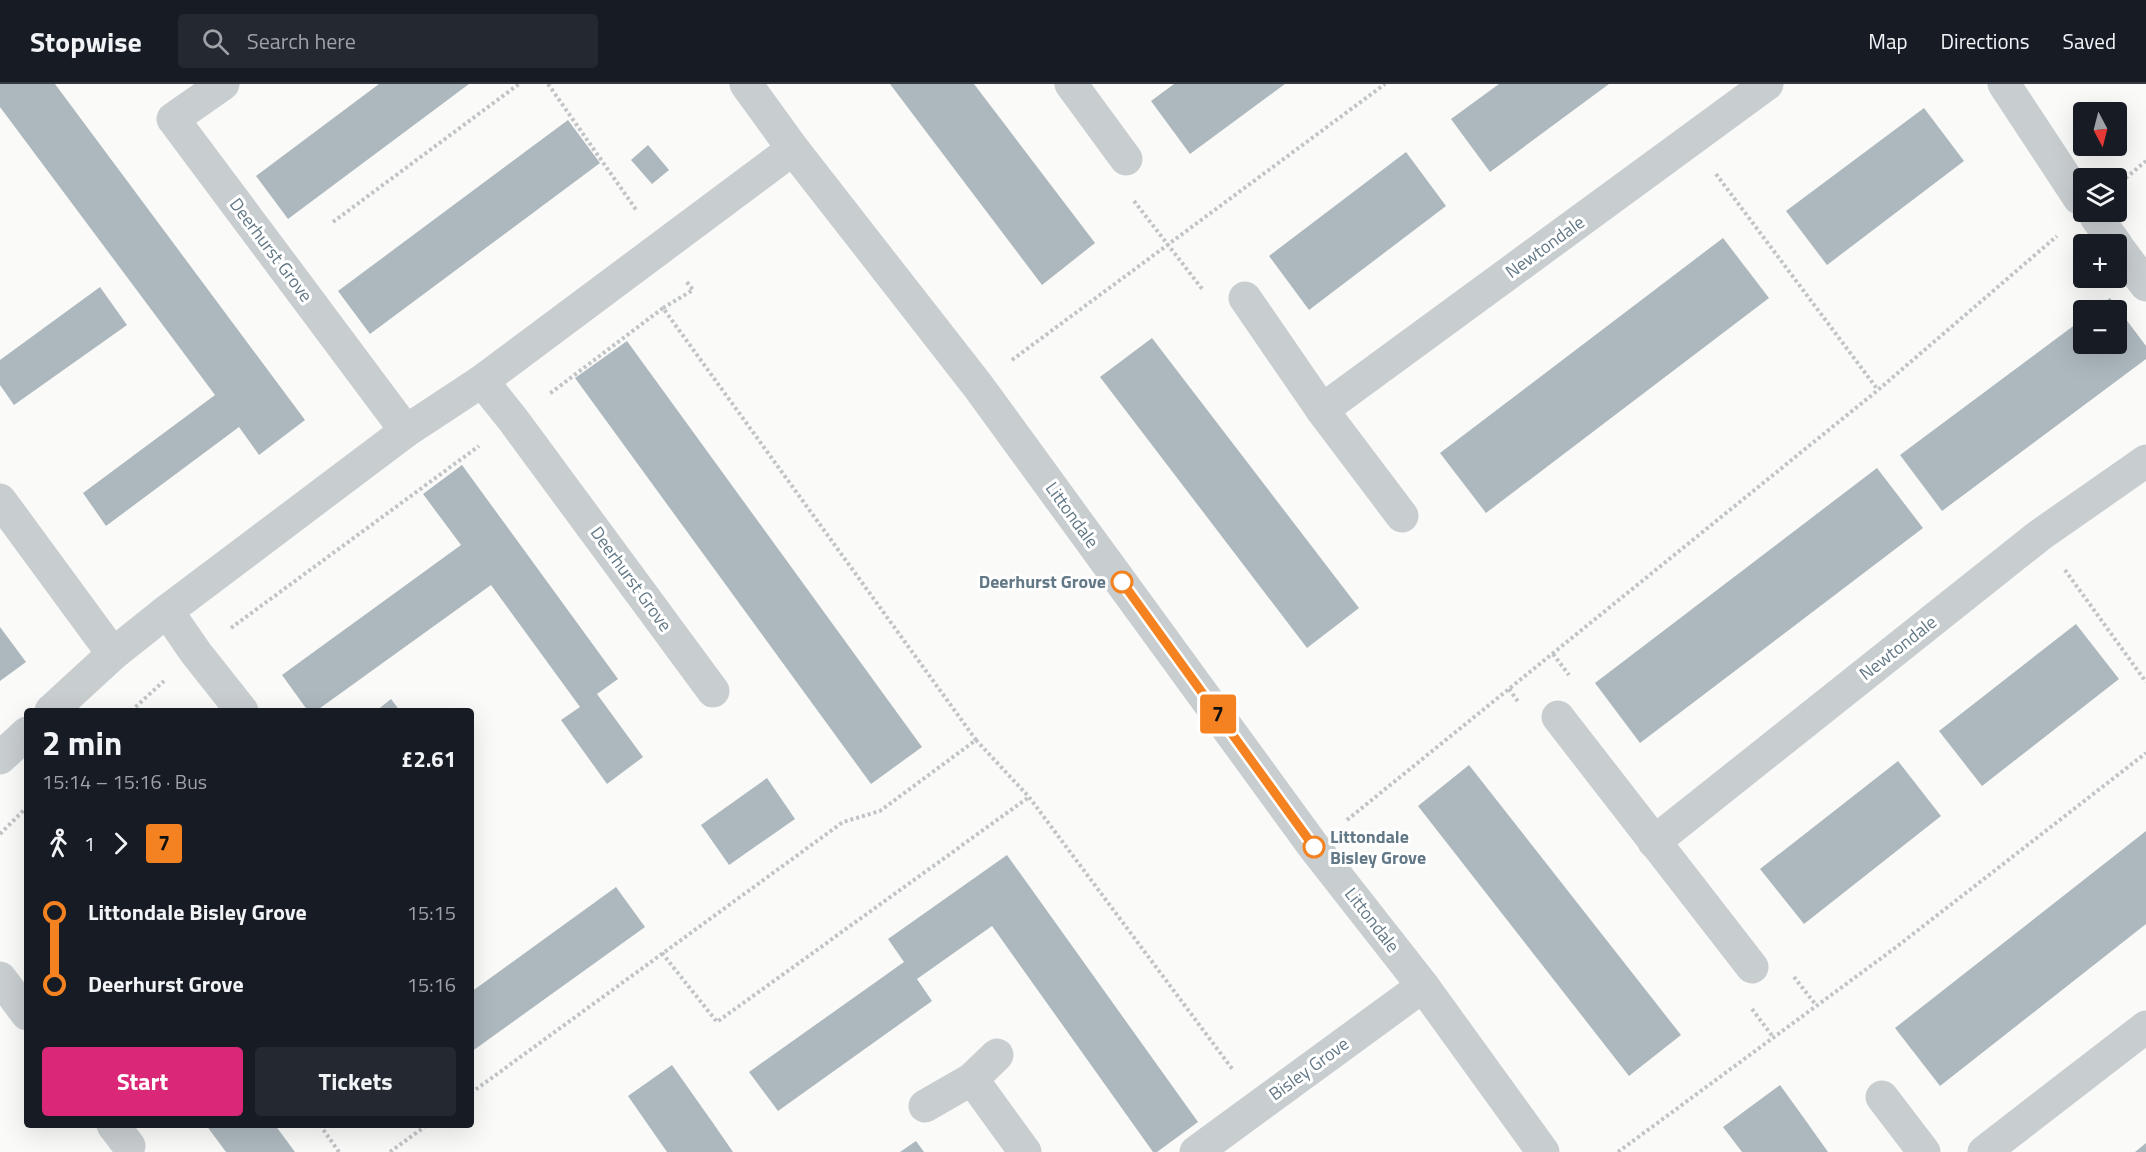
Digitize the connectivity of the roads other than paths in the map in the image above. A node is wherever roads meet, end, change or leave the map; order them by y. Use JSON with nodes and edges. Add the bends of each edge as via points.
{"nodes":[{"id":1,"x":223,"y":84,"type":"edge"},
{"id":2,"x":746,"y":84,"type":"edge"},
{"id":3,"x":1071,"y":84,"type":"edge"},
{"id":4,"x":1767,"y":84,"type":"edge"},
{"id":5,"x":2004,"y":84,"type":"edge"},
{"id":6,"x":793,"y":149,"type":"junction"},
{"id":7,"x":1126,"y":159,"type":"road end"},
{"id":8,"x":2108,"y":234,"type":"edge"},
{"id":9,"x":2127,"y":260,"type":"edge"},
{"id":10,"x":2146,"y":285,"type":"edge"},
{"id":11,"x":1245,"y":298,"type":"road end"},
{"id":12,"x":482,"y":381,"type":"junction"},
{"id":13,"x":1323,"y":410,"type":"junction"},
{"id":14,"x":406,"y":431,"type":"junction"},
{"id":15,"x":2146,"y":461,"type":"edge"},
{"id":16,"x":0,"y":500,"type":"edge"},
{"id":17,"x":1402,"y":516,"type":"dead end"},
{"id":18,"x":167,"y":611,"type":"junction"},
{"id":19,"x":113,"y":654,"type":"junction"},
{"id":20,"x":713,"y":691,"type":"dead end"},
{"id":21,"x":54,"y":708,"type":"edge"},
{"id":22,"x":240,"y":708,"type":"edge"},
{"id":23,"x":1558,"y":717,"type":"dead end"},
{"id":24,"x":24,"y":736,"type":"edge"},
{"id":25,"x":0,"y":758,"type":"edge"},
{"id":26,"x":1654,"y":842,"type":"junction"},
{"id":27,"x":1752,"y":967,"type":"dead end"},
{"id":28,"x":0,"y":978,"type":"edge"},
{"id":29,"x":1423,"y":986,"type":"junction"},
{"id":30,"x":24,"y":1010,"type":"edge"},
{"id":31,"x":2146,"y":1027,"type":"edge"},
{"id":32,"x":997,"y":1055,"type":"dead end"},
{"id":33,"x":972,"y":1079,"type":"junction"},
{"id":34,"x":1882,"y":1097,"type":"dead end"},
{"id":35,"x":925,"y":1106,"type":"dead end"},
{"id":36,"x":1025,"y":1152,"type":"edge"},
{"id":37,"x":1196,"y":1152,"type":"edge"},
{"id":38,"x":1544,"y":1152,"type":"edge"},
{"id":39,"x":1924,"y":1152,"type":"edge"},
{"id":40,"x":1984,"y":1152,"type":"edge"}],
"edges":[{"from":1,"to":14,"type":"street","name":"Deerhurst Grove","via":[[172,119]]},
{"from":2,"to":6,"type":"street","name":"Littondale"},
{"from":3,"to":7,"type":"street"},
{"from":4,"to":13,"type":"street","name":"Newtondale"},
{"from":5,"to":8,"type":"street"},
{"from":6,"to":12,"type":"street"},
{"from":6,"to":29,"type":"street","name":"Littondale","via":[[978,386],[1314,847]]},
{"from":9,"to":10,"type":"street"},
{"from":11,"to":13,"type":"street"},
{"from":12,"to":14,"type":"street"},
{"from":12,"to":20,"type":"street","name":"Deerhurst Grove"},
{"from":13,"to":17,"type":"street"},
{"from":14,"to":18,"type":"street"},
{"from":15,"to":26,"type":"street","name":"Newtondale","via":[[2040,535]]},
{"from":16,"to":19,"type":"street"},
{"from":18,"to":19,"type":"street"},
{"from":18,"to":22,"type":"street"},
{"from":19,"to":21,"type":"street"},
{"from":23,"to":26,"type":"street"},
{"from":24,"to":25,"type":"street"},
{"from":26,"to":27,"type":"street"},
{"from":28,"to":30,"type":"street"},
{"from":29,"to":37,"type":"street","name":"Bisley Grove"},
{"from":29,"to":38,"type":"street","name":"Littondale"},
{"from":31,"to":40,"type":"street"},
{"from":32,"to":33,"type":"street"},
{"from":33,"to":35,"type":"street"},
{"from":33,"to":36,"type":"street"},
{"from":34,"to":39,"type":"street"}]}
